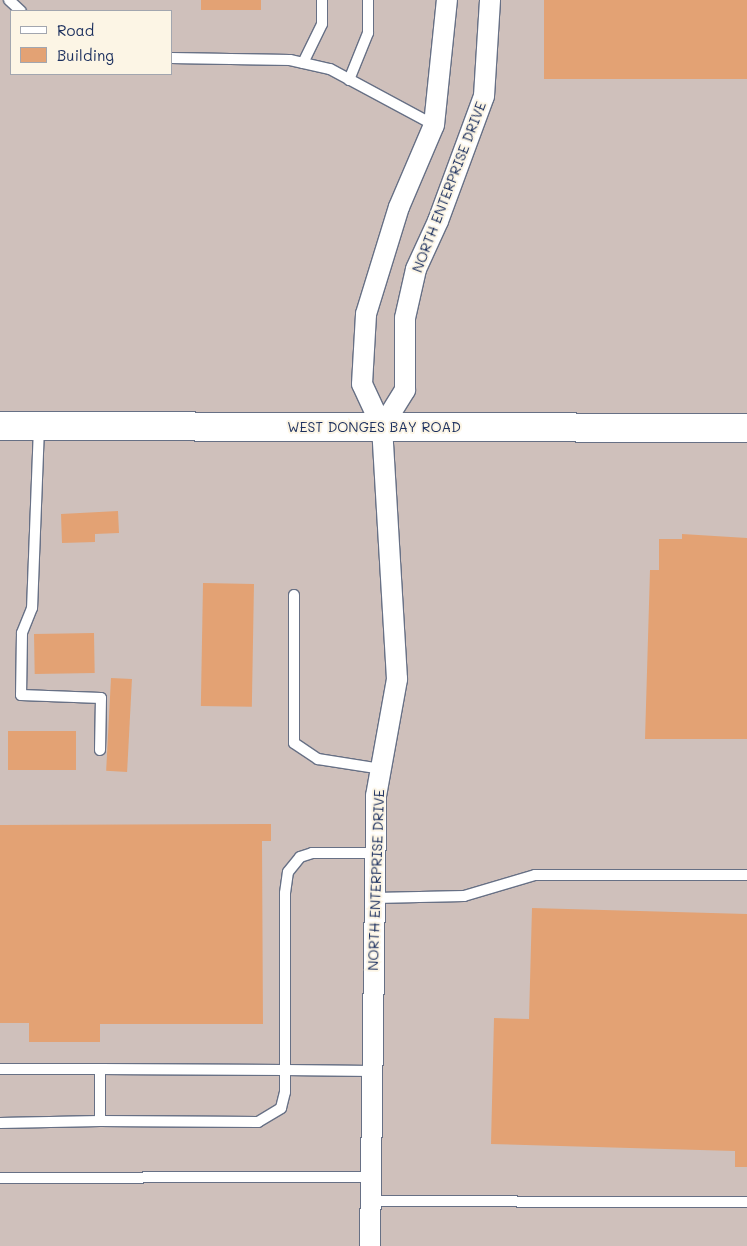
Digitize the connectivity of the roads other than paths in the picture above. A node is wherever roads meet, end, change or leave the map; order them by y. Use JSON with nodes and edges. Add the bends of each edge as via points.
{"nodes":[{"id":1,"x":10,"y":0,"type":"edge"},
{"id":2,"x":322,"y":0,"type":"edge"},
{"id":3,"x":368,"y":0,"type":"edge"},
{"id":4,"x":447,"y":0,"type":"edge"},
{"id":5,"x":490,"y":0,"type":"edge"},
{"id":6,"x":20,"y":10,"type":"edge"},
{"id":7,"x":172,"y":58,"type":"edge"},
{"id":8,"x":303,"y":63,"type":"junction"},
{"id":9,"x":349,"y":80,"type":"junction"},
{"id":10,"x":434,"y":124,"type":"junction"},
{"id":11,"x":0,"y":426,"type":"edge"},
{"id":12,"x":39,"y":426,"type":"junction"},
{"id":13,"x":382,"y":427,"type":"junction"},
{"id":14,"x":747,"y":428,"type":"edge"},
{"id":15,"x":294,"y":595,"type":"dead end"},
{"id":16,"x":100,"y":750,"type":"dead end"},
{"id":17,"x":382,"y":768,"type":"junction"},
{"id":18,"x":376,"y":853,"type":"junction"},
{"id":19,"x":747,"y":875,"type":"edge"},
{"id":20,"x":375,"y":898,"type":"junction"},
{"id":21,"x":0,"y":1069,"type":"edge"},
{"id":22,"x":100,"y":1069,"type":"junction"},
{"id":23,"x":285,"y":1070,"type":"junction"},
{"id":24,"x":372,"y":1070,"type":"junction"},
{"id":25,"x":100,"y":1121,"type":"junction"},
{"id":26,"x":0,"y":1123,"type":"edge"},
{"id":27,"x":371,"y":1177,"type":"junction"},
{"id":28,"x":0,"y":1178,"type":"edge"},
{"id":29,"x":370,"y":1201,"type":"junction"},
{"id":30,"x":747,"y":1202,"type":"edge"},
{"id":31,"x":370,"y":1246,"type":"edge"}],
"edges":[{"from":1,"to":6,"type":"lane"},
{"from":2,"to":8,"type":"lane","via":[[322,24]]},
{"from":3,"to":9,"type":"lane","via":[[368,33]]},
{"from":4,"to":10,"type":"street","name":"NORTH ENTERPRISE DRIVE"},
{"from":5,"to":13,"type":"street","name":"NORTH ENTERPRISE DRIVE","via":[[484,96],[445,206],[416,269],[405,318],[405,390]]},
{"from":7,"to":8,"type":"lane"},
{"from":8,"to":9,"type":"lane","via":[[330,69]]},
{"from":9,"to":10,"type":"lane"},
{"from":10,"to":13,"type":"street","name":"NORTH ENTERPRISE DRIVE","via":[[399,207],[366,314],[362,384]]},
{"from":11,"to":12,"type":"street","name":"WEST DONGES BAY ROAD"},
{"from":12,"to":13,"type":"street","name":"WEST DONGES BAY ROAD"},
{"from":12,"to":16,"type":"lane","via":[[32,608],[22,633],[21,695],[101,698]]},
{"from":13,"to":14,"type":"street","name":"WEST DONGES BAY ROAD"},
{"from":13,"to":17,"type":"street","name":"NORTH ENTERPRISE DRIVE","via":[[397,679]]},
{"from":15,"to":17,"type":"lane","via":[[294,743],[318,759]]},
{"from":17,"to":18,"type":"street","name":"NORTH ENTERPRISE DRIVE","via":[[376,796]]},
{"from":18,"to":20,"type":"street","name":"NORTH ENTERPRISE DRIVE"},
{"from":18,"to":23,"type":"lane","via":[[312,854],[300,857],[288,872]]},
{"from":19,"to":20,"type":"lane","via":[[535,874],[464,896]]},
{"from":20,"to":24,"type":"street","name":"NORTH ENTERPRISE DRIVE"},
{"from":21,"to":22,"type":"lane"},
{"from":22,"to":23,"type":"lane"},
{"from":22,"to":25,"type":"lane"},
{"from":23,"to":24,"type":"lane"},
{"from":23,"to":25,"type":"lane","via":[[281,1108],[258,1122]]},
{"from":24,"to":27,"type":"street","name":"NORTH ENTERPRISE DRIVE"},
{"from":25,"to":26,"type":"lane"},
{"from":27,"to":28,"type":"lane"},
{"from":27,"to":29,"type":"street","name":"NORTH ENTERPRISE DRIVE"},
{"from":29,"to":30,"type":"lane"},
{"from":29,"to":31,"type":"street","name":"NORTH ENTERPRISE DRIVE"}]}
